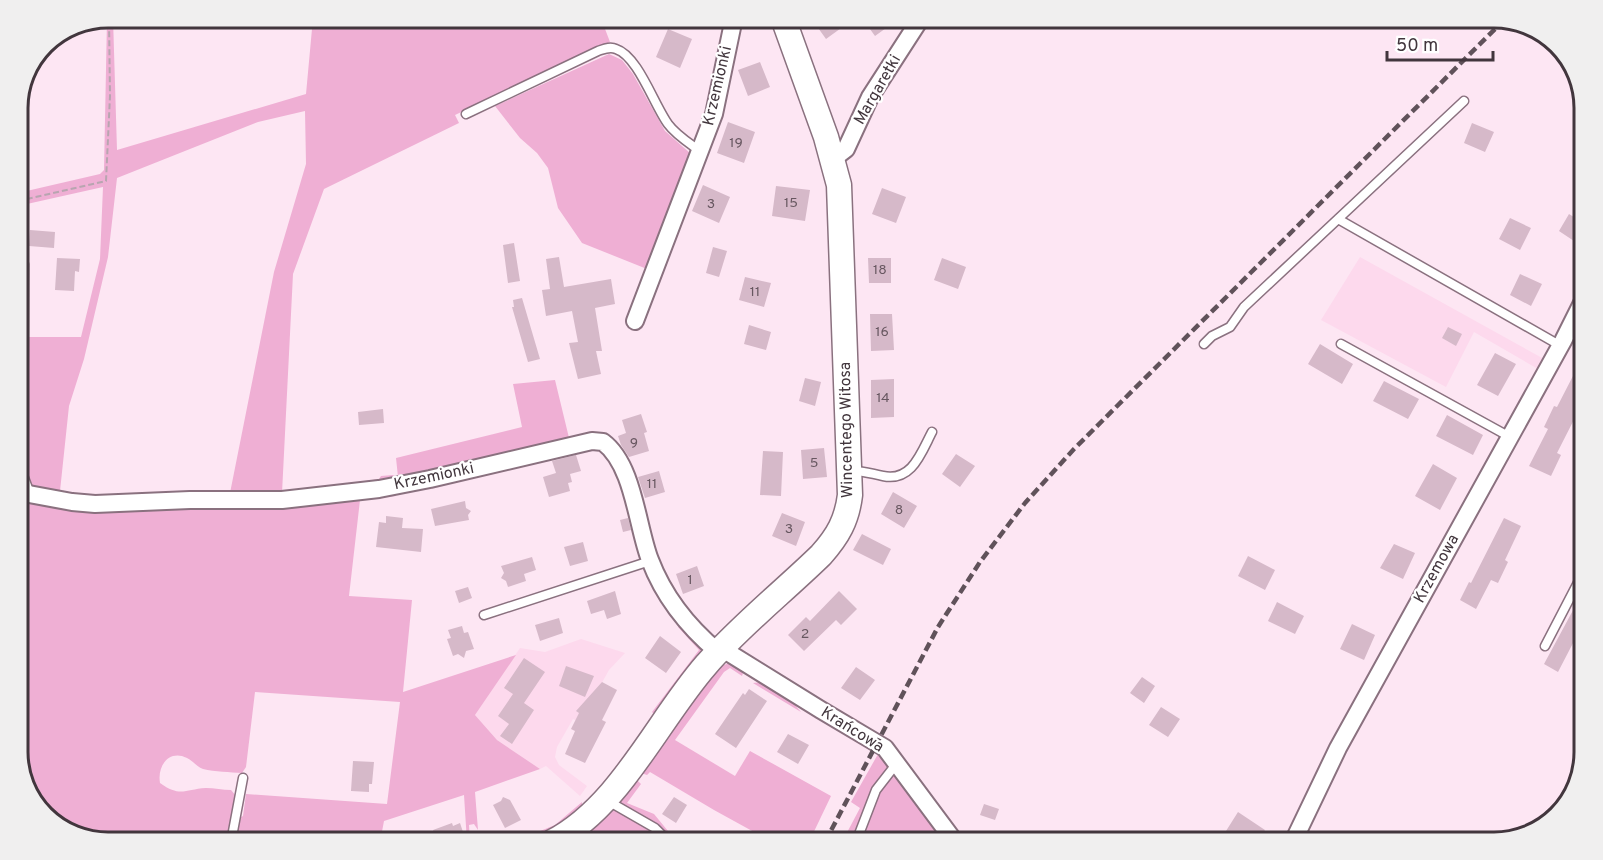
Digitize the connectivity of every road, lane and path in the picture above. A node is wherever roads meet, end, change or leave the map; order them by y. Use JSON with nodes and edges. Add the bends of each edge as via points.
{"nodes":[{"id":1,"x":109,"y":28,"type":"edge"},
{"id":2,"x":732,"y":28,"type":"edge"},
{"id":3,"x":787,"y":28,"type":"edge"},
{"id":4,"x":915,"y":28,"type":"edge"},
{"id":5,"x":1464,"y":101,"type":"dead end"},
{"id":6,"x":466,"y":114,"type":"dead end"},
{"id":7,"x":700,"y":151,"type":"junction"},
{"id":8,"x":833,"y":159,"type":"junction"},
{"id":9,"x":29,"y":199,"type":"edge"},
{"id":10,"x":1338,"y":219,"type":"junction"},
{"id":11,"x":1574,"y":319,"type":"edge"},
{"id":12,"x":635,"y":321,"type":"dead end"},
{"id":13,"x":1204,"y":344,"type":"dead end"},
{"id":14,"x":1341,"y":344,"type":"dead end"},
{"id":15,"x":1561,"y":346,"type":"junction"},
{"id":16,"x":932,"y":432,"type":"dead end"},
{"id":17,"x":1510,"y":437,"type":"junction"},
{"id":18,"x":850,"y":471,"type":"junction"},
{"id":19,"x":29,"y":495,"type":"edge"},
{"id":20,"x":650,"y":561,"type":"junction"},
{"id":21,"x":1574,"y":590,"type":"edge"},
{"id":22,"x":484,"y":615,"type":"dead end"},
{"id":23,"x":1545,"y":646,"type":"dead end"},
{"id":24,"x":719,"y":650,"type":"junction"},
{"id":25,"x":898,"y":762,"type":"junction"},
{"id":26,"x":243,"y":778,"type":"dead end"},
{"id":27,"x":605,"y":799,"type":"junction"},
{"id":28,"x":233,"y":832,"type":"edge"},
{"id":29,"x":571,"y":832,"type":"edge"},
{"id":30,"x":659,"y":832,"type":"edge"},
{"id":31,"x":860,"y":832,"type":"edge"},
{"id":32,"x":948,"y":832,"type":"edge"},
{"id":33,"x":1298,"y":832,"type":"edge"}],
"edges":[{"from":1,"to":9,"type":"path","via":[[106,182]]},
{"from":2,"to":7,"type":"street","name":"Krzemionki","via":[[714,114]]},
{"from":3,"to":8,"type":"street","name":"Wincentego Witosa"},
{"from":4,"to":8,"type":"street","name":"Margaretki","via":[[870,97],[846,149]]},
{"from":5,"to":10,"type":"lane"},
{"from":6,"to":7,"type":"lane","via":[[598,51],[615,48],[633,63],[669,126]]},
{"from":7,"to":12,"type":"street","name":"Krzemionki"},
{"from":8,"to":18,"type":"street","name":"Wincentego Witosa","via":[[841,207]]},
{"from":10,"to":13,"type":"lane","via":[[1244,307],[1230,327]]},
{"from":10,"to":15,"type":"lane"},
{"from":11,"to":15,"type":"street","name":"Krzemowa"},
{"from":14,"to":17,"type":"lane"},
{"from":15,"to":17,"type":"street","name":"Krzemowa"},
{"from":16,"to":18,"type":"lane","via":[[914,466],[899,476]]},
{"from":17,"to":33,"type":"street","name":"Krzemowa","via":[[1338,748]]},
{"from":18,"to":24,"type":"street","name":"Wincentego Witosa","via":[[848,512],[834,541]]},
{"from":19,"to":20,"type":"street","name":"Krzemionki","via":[[95,504],[282,500],[399,485],[598,441],[607,444],[625,475]]},
{"from":20,"to":22,"type":"lane"},
{"from":20,"to":24,"type":"street","name":"Krzemionki","via":[[678,613]]},
{"from":21,"to":23,"type":"lane"},
{"from":24,"to":25,"type":"street","name":"Krańcowa","via":[[868,736]]},
{"from":24,"to":27,"type":"street","name":"Wincentego Witosa"},
{"from":25,"to":31,"type":"lane","via":[[876,790]]},
{"from":25,"to":32,"type":"street","name":"Krańcowa"},
{"from":26,"to":28,"type":"lane"},
{"from":27,"to":29,"type":"street","name":"Wincentego Witosa"},
{"from":27,"to":30,"type":"lane"}]}
